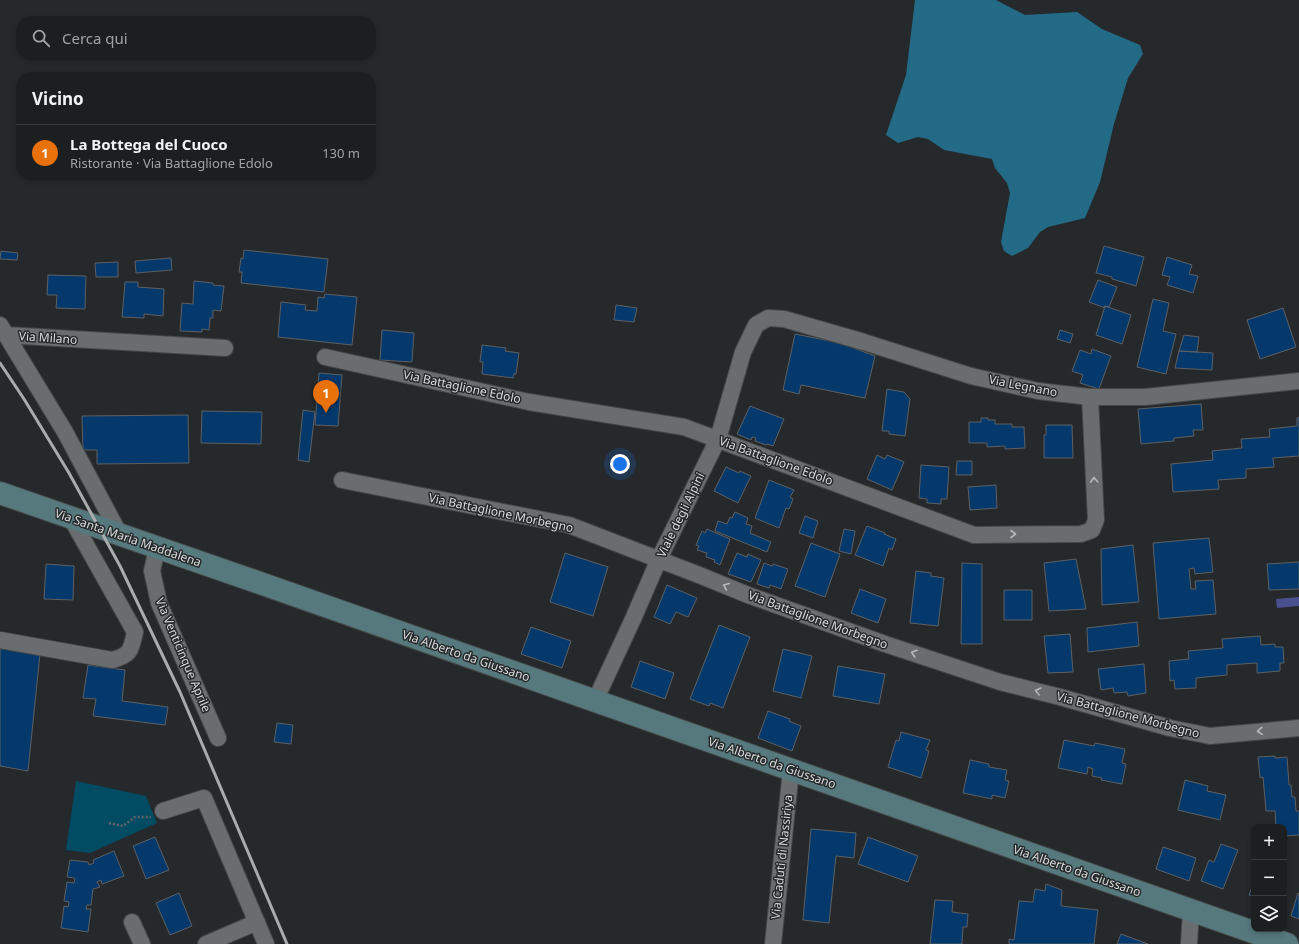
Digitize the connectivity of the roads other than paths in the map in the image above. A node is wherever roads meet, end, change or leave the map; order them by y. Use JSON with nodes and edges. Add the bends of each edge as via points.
{"nodes":[{"id":1,"x":756,"y":325,"type":"joint"},
{"id":2,"x":3,"y":330,"type":"edge"},
{"id":3,"x":225,"y":348,"type":"dead end"},
{"id":4,"x":325,"y":357,"type":"dead end"},
{"id":5,"x":1299,"y":381,"type":"edge"},
{"id":6,"x":1090,"y":397,"type":"junction"},
{"id":7,"x":718,"y":439,"type":"junction"},
{"id":8,"x":342,"y":480,"type":"dead end"},
{"id":9,"x":0,"y":494,"type":"edge"},
{"id":10,"x":70,"y":518,"type":"junction"},
{"id":11,"x":120,"y":535,"type":"junction"},
{"id":12,"x":157,"y":548,"type":"junction"},
{"id":13,"x":659,"y":559,"type":"junction"},
{"id":14,"x":257,"y":582,"type":"joint"},
{"id":15,"x":0,"y":640,"type":"edge"},
{"id":16,"x":595,"y":701,"type":"junction"},
{"id":17,"x":1299,"y":728,"type":"edge"},
{"id":18,"x":218,"y":738,"type":"dead end"},
{"id":19,"x":791,"y":770,"type":"junction"},
{"id":20,"x":163,"y":812,"type":"road end"},
{"id":21,"x":1191,"y":910,"type":"junction"},
{"id":22,"x":132,"y":922,"type":"dead end"},
{"id":23,"x":257,"y":922,"type":"junction"},
{"id":24,"x":142,"y":944,"type":"edge"},
{"id":25,"x":206,"y":944,"type":"edge"},
{"id":26,"x":266,"y":944,"type":"edge"},
{"id":27,"x":773,"y":944,"type":"edge"},
{"id":28,"x":1189,"y":944,"type":"edge"},
{"id":29,"x":1287,"y":944,"type":"edge"}],
"edges":[{"from":1,"to":6,"type":"street","name":"Via Legnano","via":[[768,318],[784,319],[971,376],[1038,391]]},
{"from":1,"to":7,"type":"street","name":"Viale degli Alpini","via":[[743,352]]},
{"from":2,"to":3,"type":"street","name":"Via Milano"},
{"from":2,"to":11,"type":"street","name":"Via Milano","via":[[65,432]]},
{"from":4,"to":7,"type":"street","name":"Via Battaglione Edolo","via":[[529,402],[684,427]]},
{"from":5,"to":6,"type":"street","name":"Via Legnano","via":[[1145,397]]},
{"from":7,"to":6,"type":"street","name":"Via Battaglione Edolo","one_way":true,"via":[[974,535],[1081,534],[1092,530],[1096,520]]},
{"from":7,"to":13,"type":"street","name":"Viale degli Alpini"},
{"from":8,"to":13,"type":"street","name":"Via Battaglione Morbegno","via":[[569,525]]},
{"from":9,"to":10,"type":"street","name":"Via Santa Maria Maddalena"},
{"from":10,"to":11,"type":"street","name":"Via Santa Maria Maddalena"},
{"from":10,"to":15,"type":"street","via":[[135,632],[132,648],[124,657],[112,660]]},
{"from":11,"to":12,"type":"street","name":"Via Santa Maria Maddalena"},
{"from":12,"to":14,"type":"street","name":"Via Santa Maria Maddalena"},
{"from":12,"to":18,"type":"street","name":"Via Venticinque Aprile","via":[[152,572],[159,603]]},
{"from":13,"to":16,"type":"street","name":"Viale degli Alpini"},
{"from":17,"to":13,"type":"street","name":"Via Battaglione Morbegno","one_way":true,"via":[[1210,736],[1170,728],[1000,682],[900,649],[748,595]]},
{"from":14,"to":16,"type":"street","name":"Via Alberto da Giussano"},
{"from":16,"to":19,"type":"street","name":"Via Alberto da Giussano"},
{"from":19,"to":21,"type":"street","name":"Via Alberto da Giussano"},
{"from":19,"to":27,"type":"street","name":"Via Caduti di Nassiriya"},
{"from":20,"to":23,"type":"street","via":[[204,798]]},
{"from":21,"to":28,"type":"street"},
{"from":21,"to":29,"type":"street","name":"Via Alberto da Giussano"},
{"from":22,"to":24,"type":"street"},
{"from":23,"to":25,"type":"street"},
{"from":23,"to":26,"type":"street"}]}
